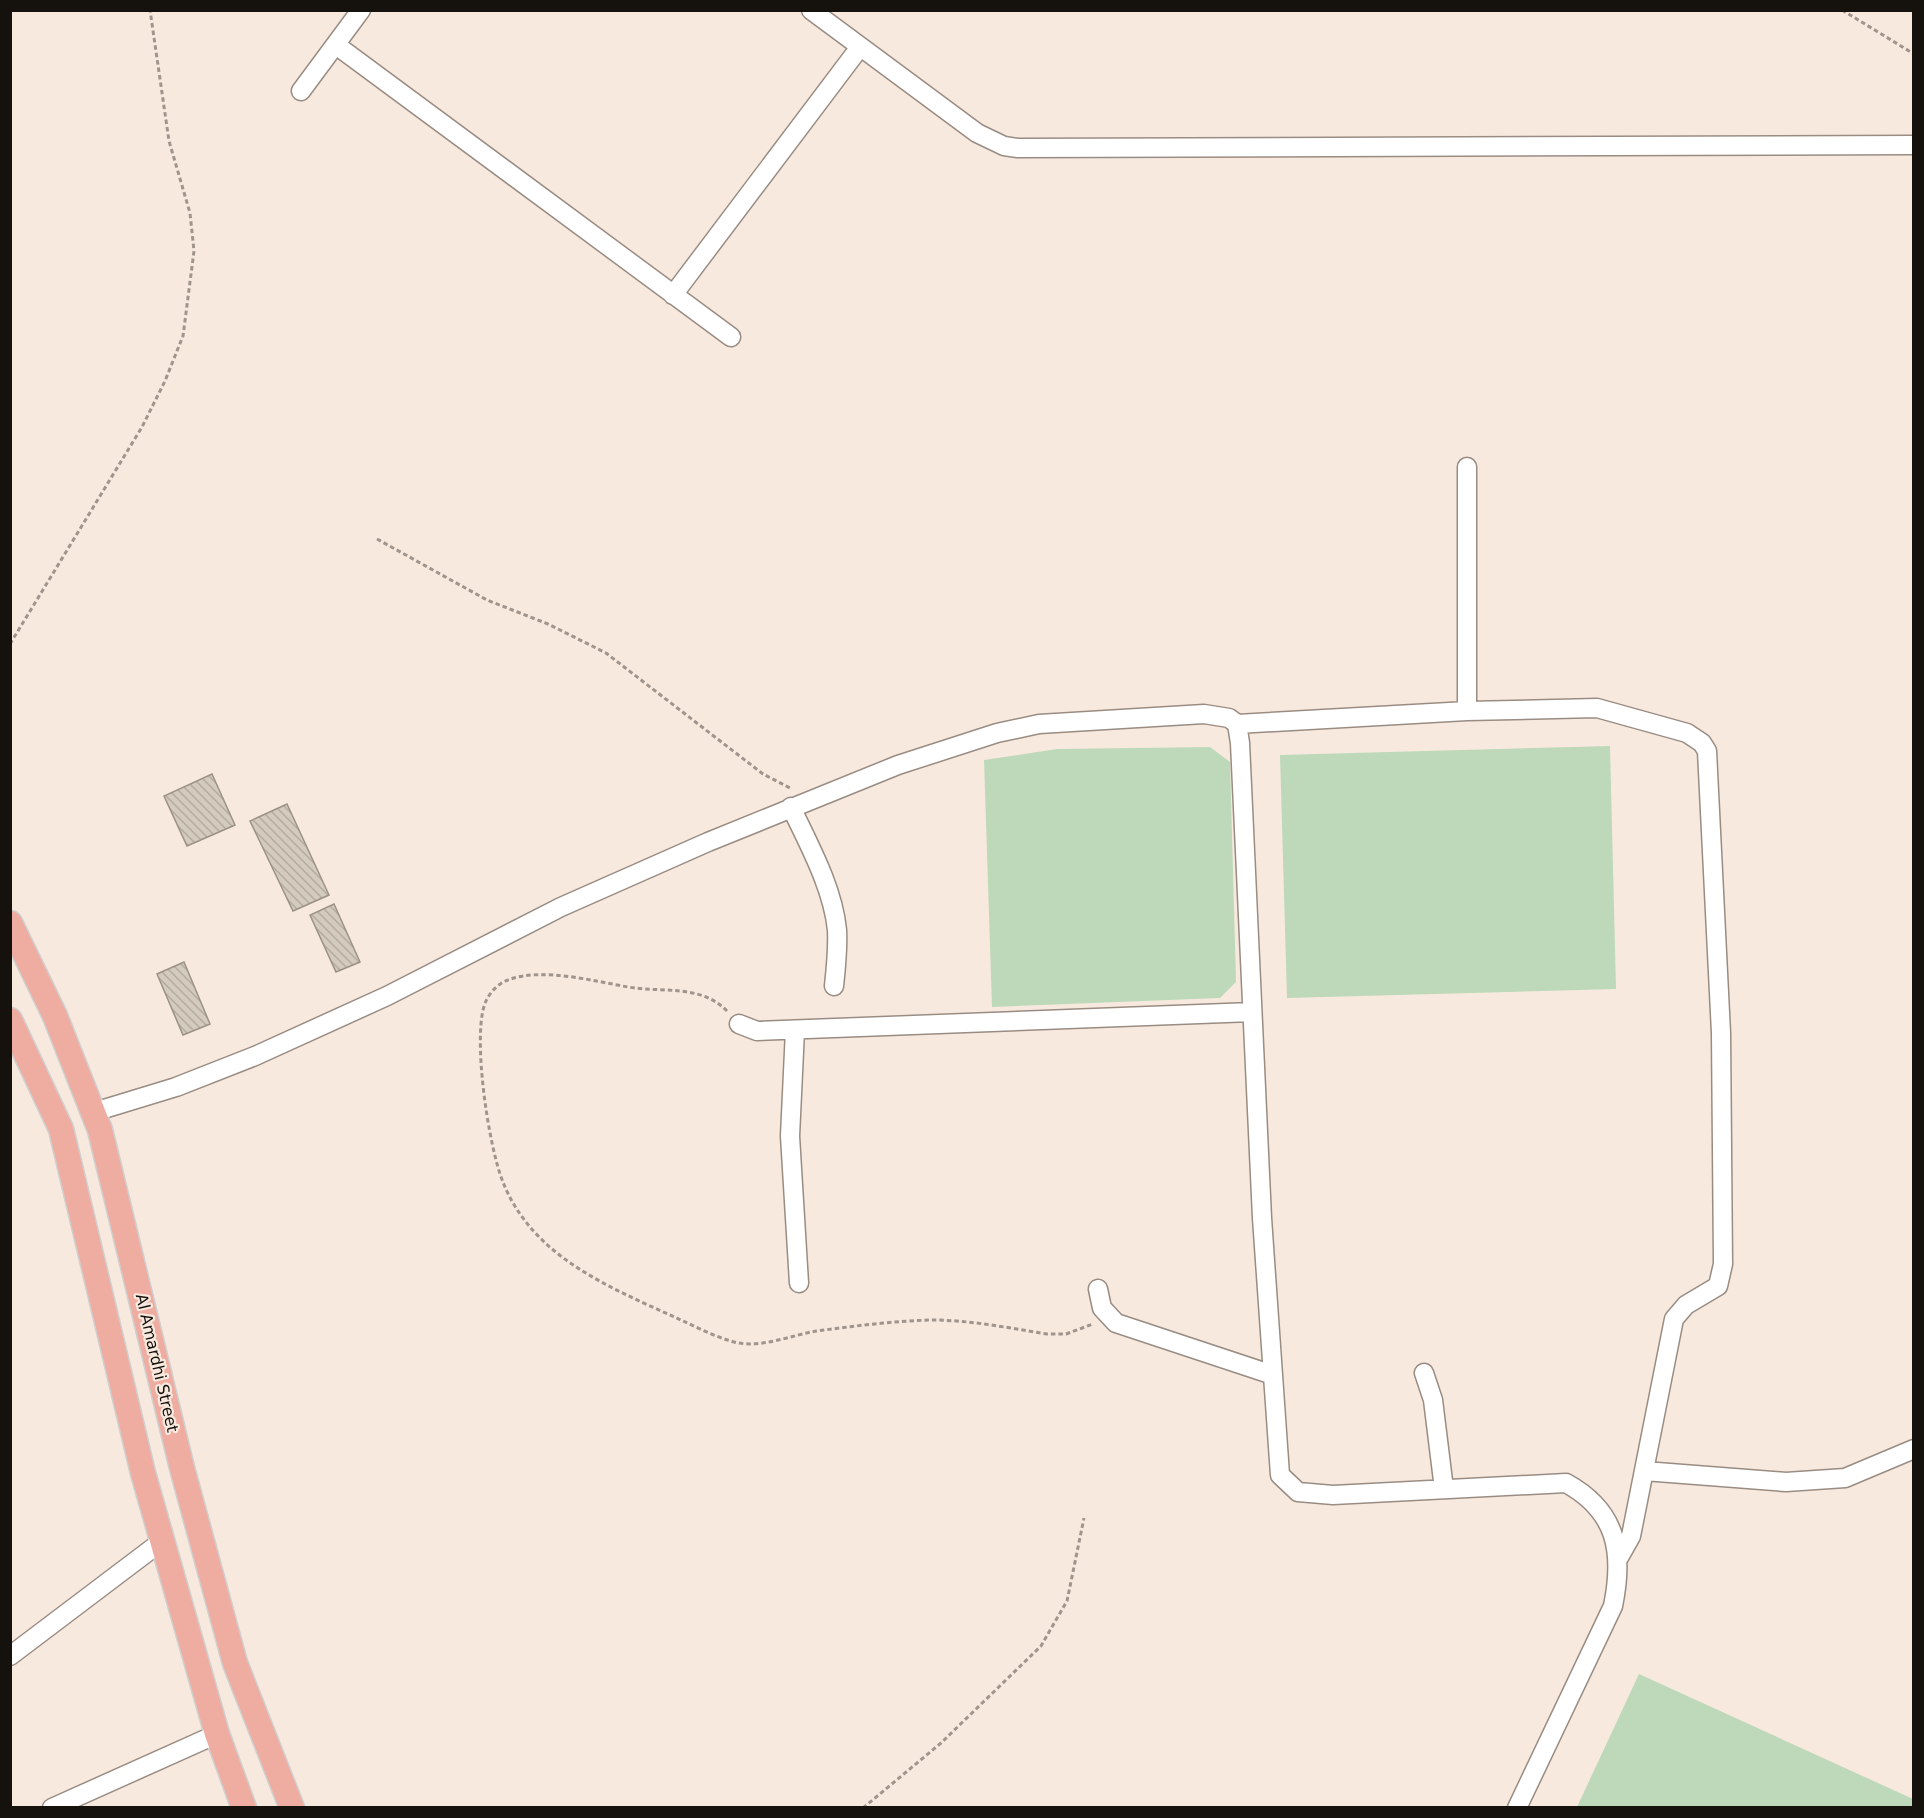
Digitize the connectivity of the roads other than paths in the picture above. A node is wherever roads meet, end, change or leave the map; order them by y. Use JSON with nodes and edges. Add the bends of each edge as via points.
{"nodes":[{"id":1,"x":362,"y":10,"type":"edge"},
{"id":2,"x":812,"y":10,"type":"edge"},
{"id":3,"x":336,"y":45,"type":"junction"},
{"id":4,"x":860,"y":47,"type":"junction"},
{"id":5,"x":301,"y":91,"type":"dead end"},
{"id":6,"x":1914,"y":145,"type":"edge"},
{"id":7,"x":674,"y":295,"type":"junction"},
{"id":8,"x":732,"y":338,"type":"dead end"},
{"id":9,"x":1467,"y":467,"type":"dead end"},
{"id":10,"x":1467,"y":711,"type":"junction"},
{"id":11,"x":1237,"y":724,"type":"junction"},
{"id":12,"x":791,"y":807,"type":"junction"},
{"id":13,"x":10,"y":923,"type":"edge"},
{"id":14,"x":834,"y":986,"type":"dead end"},
{"id":15,"x":1252,"y":1012,"type":"junction"},
{"id":16,"x":10,"y":1020,"type":"edge"},
{"id":17,"x":739,"y":1024,"type":"road end"},
{"id":18,"x":795,"y":1029,"type":"junction"},
{"id":19,"x":94,"y":1112,"type":"junction"},
{"id":20,"x":799,"y":1283,"type":"dead end"},
{"id":21,"x":1098,"y":1289,"type":"dead end"},
{"id":22,"x":1424,"y":1373,"type":"dead end"},
{"id":23,"x":1273,"y":1375,"type":"junction"},
{"id":24,"x":1914,"y":1449,"type":"edge"},
{"id":25,"x":1644,"y":1471,"type":"junction"},
{"id":26,"x":1444,"y":1489,"type":"junction"},
{"id":27,"x":162,"y":1541,"type":"junction"},
{"id":28,"x":1617,"y":1561,"type":"junction"},
{"id":29,"x":10,"y":1656,"type":"edge"},
{"id":30,"x":217,"y":1734,"type":"junction"},
{"id":31,"x":52,"y":1808,"type":"edge"},
{"id":32,"x":244,"y":1808,"type":"edge"},
{"id":33,"x":292,"y":1808,"type":"edge"},
{"id":34,"x":1517,"y":1808,"type":"edge"}],
"edges":[{"from":1,"to":3,"type":"street"},
{"from":2,"to":4,"type":"street"},
{"from":3,"to":5,"type":"street"},
{"from":3,"to":7,"type":"street"},
{"from":4,"to":6,"type":"street","via":[[976,133],[1018,148]]},
{"from":4,"to":7,"type":"street"},
{"from":7,"to":8,"type":"street"},
{"from":9,"to":10,"type":"street"},
{"from":10,"to":11,"type":"street"},
{"from":10,"to":25,"type":"street","via":[[1597,708],[1687,733],[1707,751],[1721,1033],[1723,1263],[1718,1286],[1686,1305],[1674,1319]]},
{"from":11,"to":12,"type":"street","via":[[1229,718],[1204,714],[1039,724],[951,746]]},
{"from":11,"to":15,"type":"street"},
{"from":12,"to":14,"type":"street","via":[[832,907],[837,946]]},
{"from":12,"to":19,"type":"street","via":[[561,907],[387,996],[255,1056],[176,1087]]},
{"from":13,"to":19,"type":"main road","name":"Al Amardhi Street","via":[[56,1016]]},
{"from":15,"to":18,"type":"street"},
{"from":15,"to":23,"type":"street"},
{"from":16,"to":27,"type":"main road","via":[[61,1129],[142,1473]]},
{"from":17,"to":18,"type":"street","via":[[757,1031]]},
{"from":18,"to":20,"type":"street","via":[[790,1136]]},
{"from":19,"to":33,"type":"main road","name":"Al Amardhi Street","via":[[182,1468],[235,1663]]},
{"from":21,"to":23,"type":"street","via":[[1102,1308],[1125,1327]]},
{"from":22,"to":26,"type":"street","via":[[1433,1400]]},
{"from":23,"to":26,"type":"street","via":[[1280,1475],[1298,1492],[1333,1495]]},
{"from":24,"to":25,"type":"street","via":[[1845,1478],[1786,1482]]},
{"from":25,"to":28,"type":"street","via":[[1631,1536]]},
{"from":26,"to":28,"type":"street","via":[[1566,1483],[1586,1494],[1602,1513],[1617,1541]]},
{"from":27,"to":29,"type":"street"},
{"from":27,"to":30,"type":"main road"},
{"from":28,"to":34,"type":"street","via":[[1618,1584],[1613,1606]]},
{"from":30,"to":31,"type":"street"},
{"from":30,"to":32,"type":"main road"}]}
